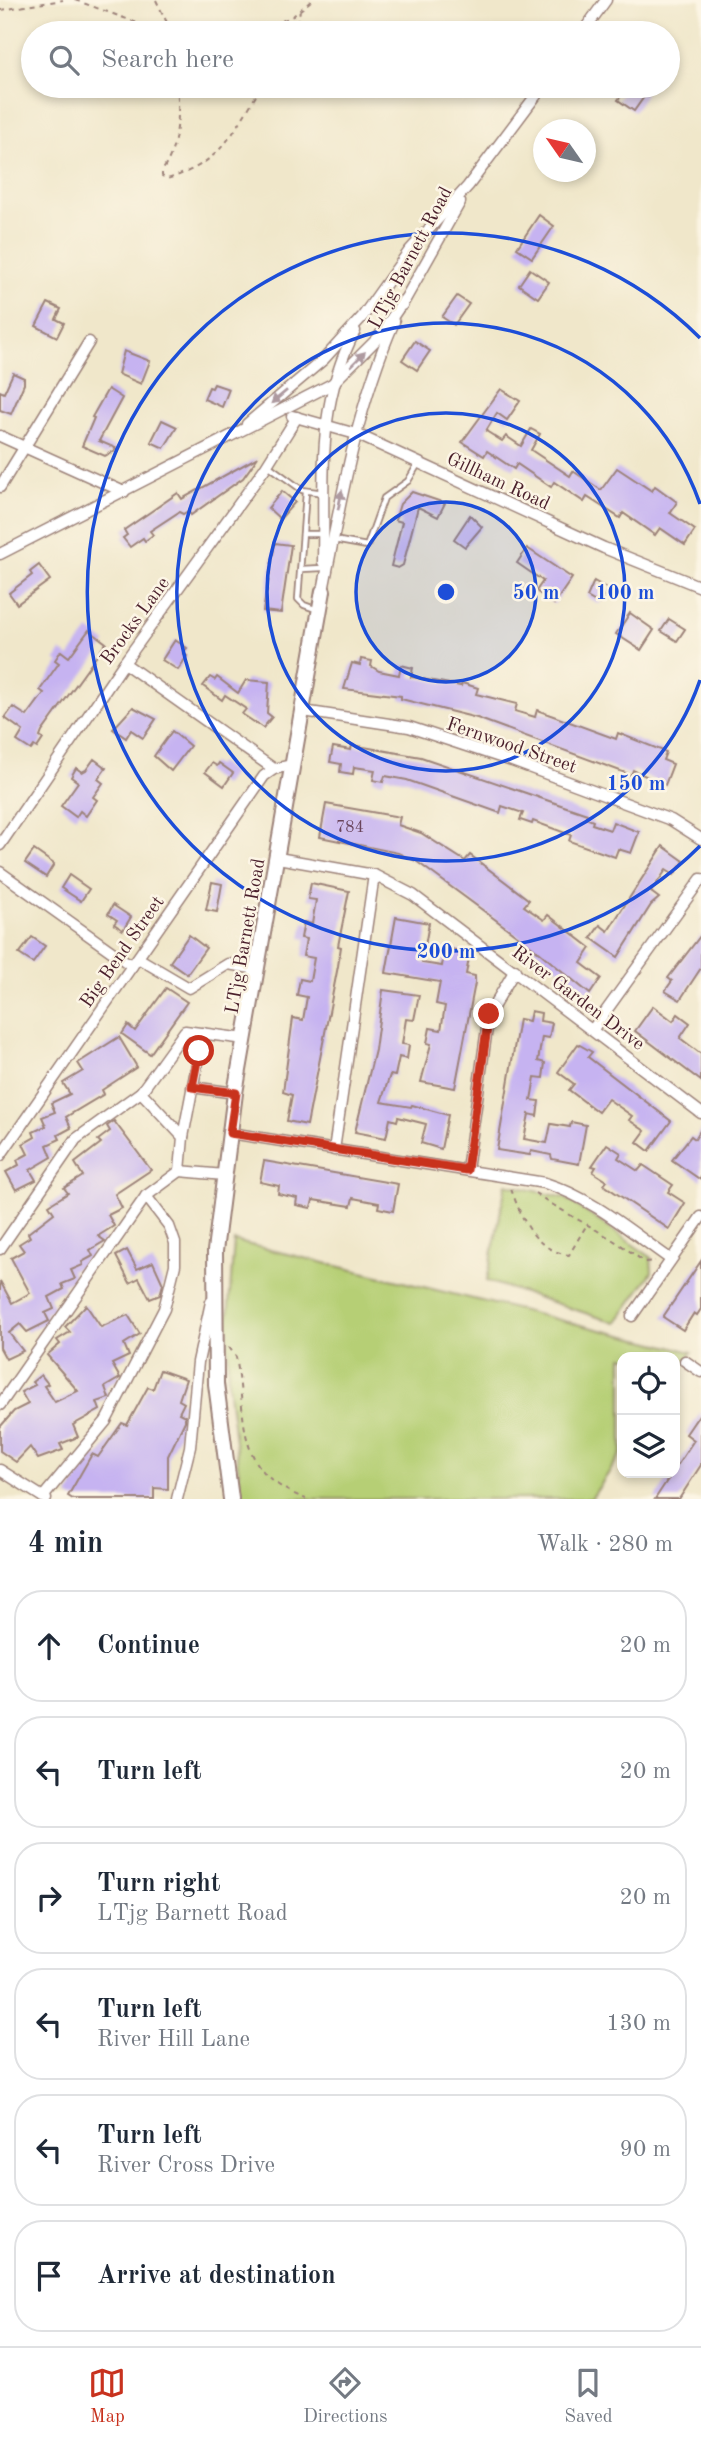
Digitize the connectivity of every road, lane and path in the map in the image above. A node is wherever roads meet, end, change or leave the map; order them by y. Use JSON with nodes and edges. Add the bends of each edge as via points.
{"nodes":[{"id":1,"x":63,"y":0,"type":"edge"},
{"id":2,"x":75,"y":0,"type":"edge"},
{"id":3,"x":156,"y":0,"type":"edge"},
{"id":4,"x":312,"y":0,"type":"edge"},
{"id":5,"x":606,"y":0,"type":"edge"},
{"id":6,"x":1,"y":10,"type":"edge"},
{"id":7,"x":300,"y":11,"type":"junction"},
{"id":8,"x":132,"y":21,"type":"edge"},
{"id":9,"x":166,"y":21,"type":"edge"},
{"id":10,"x":280,"y":21,"type":"edge"},
{"id":11,"x":297,"y":21,"type":"edge"},
{"id":12,"x":591,"y":21,"type":"edge"},
{"id":13,"x":177,"y":98,"type":"edge"},
{"id":14,"x":254,"y":98,"type":"edge"},
{"id":15,"x":534,"y":98,"type":"edge"},
{"id":16,"x":468,"y":186,"type":"junction"},
{"id":17,"x":404,"y":300,"type":"junction"},
{"id":18,"x":363,"y":316,"type":"junction"},
{"id":19,"x":89,"y":342,"type":"dead end"},
{"id":20,"x":332,"y":384,"type":"junction"},
{"id":21,"x":281,"y":412,"type":"junction"},
{"id":22,"x":298,"y":417,"type":"junction"},
{"id":23,"x":325,"y":425,"type":"junction"},
{"id":24,"x":238,"y":432,"type":"junction"},
{"id":25,"x":356,"y":434,"type":"junction"},
{"id":26,"x":0,"y":436,"type":"edge"},
{"id":27,"x":24,"y":447,"type":"junction"},
{"id":28,"x":419,"y":462,"type":"junction"},
{"id":29,"x":268,"y":464,"type":"junction"},
{"id":30,"x":0,"y":487,"type":"edge"},
{"id":31,"x":124,"y":492,"type":"junction"},
{"id":32,"x":306,"y":492,"type":"junction"},
{"id":33,"x":324,"y":493,"type":"junction"},
{"id":34,"x":303,"y":534,"type":"junction"},
{"id":35,"x":328,"y":537,"type":"junction"},
{"id":36,"x":0,"y":554,"type":"edge"},
{"id":37,"x":323,"y":568,"type":"junction"},
{"id":38,"x":300,"y":569,"type":"junction"},
{"id":39,"x":701,"y":587,"type":"edge"},
{"id":40,"x":323,"y":591,"type":"junction"},
{"id":41,"x":319,"y":610,"type":"junction"},
{"id":42,"x":124,"y":663,"type":"junction"},
{"id":43,"x":303,"y":711,"type":"junction"},
{"id":44,"x":292,"y":765,"type":"junction"},
{"id":45,"x":274,"y":769,"type":"junction"},
{"id":46,"x":701,"y":838,"type":"edge"},
{"id":47,"x":0,"y":845,"type":"edge"},
{"id":48,"x":278,"y":858,"type":"junction"},
{"id":49,"x":0,"y":872,"type":"edge"},
{"id":50,"x":374,"y":875,"type":"junction"},
{"id":51,"x":701,"y":879,"type":"edge"},
{"id":52,"x":135,"y":962,"type":"junction"},
{"id":53,"x":257,"y":969,"type":"junction"},
{"id":54,"x":515,"y":970,"type":"junction"},
{"id":55,"x":593,"y":1029,"type":"junction"},
{"id":56,"x":203,"y":1033,"type":"junction"},
{"id":57,"x":245,"y":1039,"type":"junction"},
{"id":58,"x":192,"y":1087,"type":"junction"},
{"id":59,"x":141,"y":1092,"type":"junction"},
{"id":60,"x":236,"y":1093,"type":"junction"},
{"id":61,"x":701,"y":1114,"type":"edge"},
{"id":62,"x":230,"y":1133,"type":"junction"},
{"id":63,"x":183,"y":1137,"type":"junction"},
{"id":64,"x":334,"y":1150,"type":"junction"},
{"id":65,"x":0,"y":1156,"type":"edge"},
{"id":66,"x":467,"y":1170,"type":"junction"},
{"id":67,"x":180,"y":1171,"type":"junction"},
{"id":68,"x":224,"y":1175,"type":"junction"},
{"id":69,"x":501,"y":1187,"type":"dead end"},
{"id":70,"x":511,"y":1188,"type":"junction"},
{"id":71,"x":519,"y":1189,"type":"dead end"},
{"id":72,"x":528,"y":1191,"type":"dead end"},
{"id":73,"x":146,"y":1196,"type":"junction"},
{"id":74,"x":701,"y":1217,"type":"edge"},
{"id":75,"x":586,"y":1226,"type":"junction"},
{"id":76,"x":0,"y":1249,"type":"edge"},
{"id":77,"x":665,"y":1256,"type":"junction"},
{"id":78,"x":214,"y":1288,"type":"junction"},
{"id":79,"x":632,"y":1316,"type":"dead end"},
{"id":80,"x":229,"y":1347,"type":"dead end"},
{"id":81,"x":685,"y":1361,"type":"dead end"},
{"id":82,"x":701,"y":1372,"type":"edge"},
{"id":83,"x":0,"y":1405,"type":"edge"},
{"id":84,"x":0,"y":1470,"type":"edge"},
{"id":85,"x":44,"y":1498,"type":"edge"},
{"id":86,"x":177,"y":1499,"type":"edge"},
{"id":87,"x":231,"y":1499,"type":"edge"},
{"id":88,"x":306,"y":1499,"type":"edge"}],
"edges":[{"from":1,"to":6,"type":"path"},
{"from":2,"to":8,"type":"path"},
{"from":3,"to":9,"type":"path"},
{"from":4,"to":7,"type":"path"},
{"from":5,"to":12,"type":"street"},
{"from":7,"to":10,"type":"path"},
{"from":7,"to":11,"type":"path"},
{"from":13,"to":14,"type":"path","via":[[175,137],[170,160],[162,171],[167,179],[222,151]]},
{"from":15,"to":16,"type":"street"},
{"from":16,"to":17,"type":"street","name":"LTjg Barnett Road"},
{"from":16,"to":18,"type":"street","via":[[410,250]]},
{"from":20,"to":17,"type":"street","one_way":true,"via":[[378,338]]},
{"from":17,"to":25,"type":"street","name":"LTjg Barnett Road","via":[[379,358]]},
{"from":18,"to":20,"type":"street","name":"LTjg Barnett Road"},
{"from":18,"to":24,"type":"street","one_way":true,"via":[[324,359]]},
{"from":19,"to":27,"type":"street"},
{"from":20,"to":21,"type":"street"},
{"from":20,"to":23,"type":"street","name":"LTjg Barnett Road"},
{"from":21,"to":22,"type":"street","name":"Gillham Road"},
{"from":21,"to":24,"type":"street"},
{"from":22,"to":23,"type":"street","name":"Gillham Road"},
{"from":22,"to":29,"type":"street","name":"Brocks Lane"},
{"from":23,"to":25,"type":"street","name":"Gillham Road"},
{"from":23,"to":33,"type":"street","name":"LTjg Barnett Road"},
{"from":24,"to":31,"type":"street"},
{"from":25,"to":28,"type":"street","name":"Gillham Road"},
{"from":35,"to":25,"type":"street","name":"LTjg Barnett Road","one_way":true},
{"from":26,"to":27,"type":"street"},
{"from":27,"to":30,"type":"street"},
{"from":27,"to":31,"type":"street"},
{"from":28,"to":35,"type":"lane","via":[[408,481],[384,498],[367,546]]},
{"from":28,"to":39,"type":"street","name":"Gillham Road","via":[[604,548]]},
{"from":29,"to":32,"type":"lane"},
{"from":29,"to":42,"type":"street","name":"Brocks Lane"},
{"from":31,"to":36,"type":"street"},
{"from":32,"to":33,"type":"lane"},
{"from":32,"to":34,"type":"lane"},
{"from":33,"to":35,"type":"street","name":"LTjg Barnett Road"},
{"from":34,"to":35,"type":"lane"},
{"from":34,"to":38,"type":"lane"},
{"from":35,"to":37,"type":"street","name":"LTjg Barnett Road"},
{"from":35,"to":40,"type":"street","name":"LTjg Barnett Road"},
{"from":37,"to":38,"type":"lane"},
{"from":37,"to":40,"type":"street","name":"LTjg Barnett Road"},
{"from":38,"to":41,"type":"lane","via":[[298,598]]},
{"from":40,"to":41,"type":"street","name":"LTjg Barnett Road"},
{"from":41,"to":43,"type":"street","name":"LTjg Barnett Road"},
{"from":42,"to":45,"type":"street"},
{"from":42,"to":47,"type":"street","name":"Brocks Lane"},
{"from":43,"to":44,"type":"street","name":"LTjg Barnett Road"},
{"from":43,"to":46,"type":"street","name":"Fernwood Street","via":[[409,727],[671,820]]},
{"from":44,"to":45,"type":"street"},
{"from":44,"to":48,"type":"street","name":"LTjg Barnett Road"},
{"from":45,"to":52,"type":"street","name":"Big Bend Street","via":[[264,776]]},
{"from":48,"to":50,"type":"street","name":"River Garden Drive"},
{"from":48,"to":53,"type":"street","name":"LTjg Barnett Road"},
{"from":49,"to":52,"type":"street"},
{"from":50,"to":54,"type":"street","name":"River Garden Drive","via":[[412,895]]},
{"from":50,"to":64,"type":"street"},
{"from":51,"to":55,"type":"street"},
{"from":52,"to":53,"type":"street","via":[[189,988],[228,964]]},
{"from":52,"to":65,"type":"street","name":"Big Bend Street"},
{"from":53,"to":57,"type":"street","name":"LTjg Barnett Road"},
{"from":54,"to":55,"type":"street","name":"River Garden Drive"},
{"from":54,"to":66,"type":"street","via":[[489,1014]]},
{"from":55,"to":61,"type":"street","name":"River Garden Drive"},
{"from":56,"to":57,"type":"street"},
{"from":56,"to":58,"type":"street"},
{"from":56,"to":59,"type":"street","via":[[185,1031]]},
{"from":57,"to":60,"type":"street","name":"LTjg Barnett Road"},
{"from":58,"to":60,"type":"street"},
{"from":58,"to":63,"type":"street"},
{"from":59,"to":63,"type":"street"},
{"from":59,"to":76,"type":"street","via":[[76,1139]]},
{"from":60,"to":62,"type":"street","name":"LTjg Barnett Road"},
{"from":62,"to":64,"type":"street"},
{"from":62,"to":68,"type":"street","name":"LTjg Barnett Road"},
{"from":63,"to":67,"type":"street"},
{"from":64,"to":66,"type":"street"},
{"from":66,"to":77,"type":"street","via":[[567,1190]]},
{"from":67,"to":68,"type":"street"},
{"from":67,"to":73,"type":"street"},
{"from":68,"to":78,"type":"street","name":"LTjg Barnett Road"},
{"from":69,"to":70,"type":"path"},
{"from":70,"to":71,"type":"path"},
{"from":70,"to":75,"type":"path","via":[[522,1219],[536,1238],[560,1254],[569,1255]]},
{"from":72,"to":75,"type":"path"},
{"from":73,"to":83,"type":"street"},
{"from":73,"to":85,"type":"street","via":[[169,1226],[175,1243],[175,1265],[164,1309],[106,1421]]},
{"from":74,"to":77,"type":"street"},
{"from":75,"to":77,"type":"path","via":[[648,1264]]},
{"from":77,"to":79,"type":"street"},
{"from":78,"to":86,"type":"street","via":[[198,1362],[190,1447]]},
{"from":78,"to":87,"type":"street","name":"LTjg Barnett Road","via":[[216,1384]]},
{"from":80,"to":88,"type":"path","via":[[236,1357],[254,1464],[268,1478]]},
{"from":81,"to":82,"type":"street"},
{"from":84,"to":85,"type":"street"}]}
